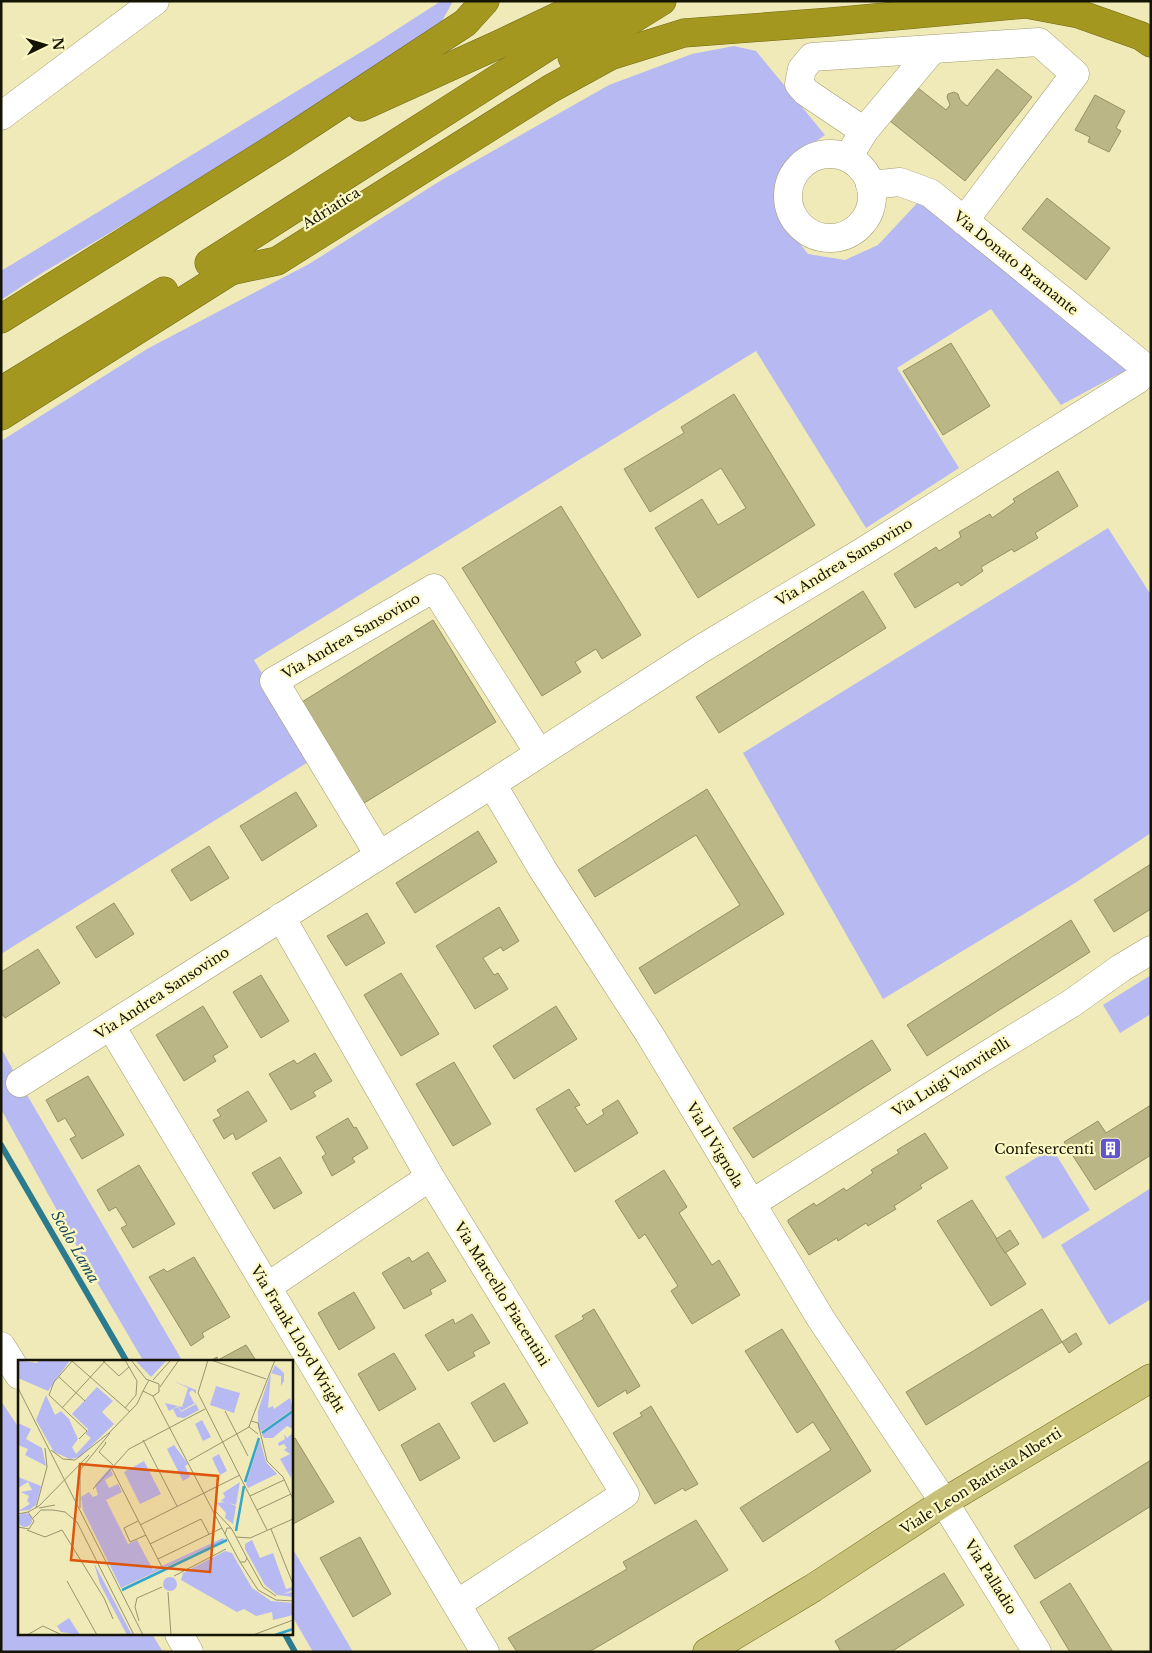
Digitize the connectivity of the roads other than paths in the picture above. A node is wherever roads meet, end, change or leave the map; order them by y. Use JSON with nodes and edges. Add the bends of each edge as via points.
{"nodes":[{"id":1,"x":156,"y":1,"type":"edge"},
{"id":2,"x":485,"y":1,"type":"edge"},
{"id":3,"x":590,"y":1,"type":"edge"},
{"id":4,"x":619,"y":1,"type":"edge"},
{"id":5,"x":662,"y":1,"type":"edge"},
{"id":6,"x":1067,"y":9,"type":"edge"},
{"id":7,"x":1039,"y":42,"type":"junction"},
{"id":8,"x":1151,"y":43,"type":"edge"},
{"id":9,"x":932,"y":50,"type":"junction"},
{"id":10,"x":1,"y":116,"type":"edge"},
{"id":11,"x":864,"y":131,"type":"junction"},
{"id":12,"x":282,"y":143,"type":"junction"},
{"id":13,"x":847,"y":158,"type":"junction"},
{"id":14,"x":870,"y":185,"type":"junction"},
{"id":15,"x":964,"y":221,"type":"junction"},
{"id":16,"x":230,"y":271,"type":"junction"},
{"id":17,"x":1,"y":319,"type":"edge"},
{"id":18,"x":1149,"y":370,"type":"edge"},
{"id":19,"x":1,"y":391,"type":"edge"},
{"id":20,"x":1,"y":416,"type":"edge"},
{"id":21,"x":539,"y":753,"type":"junction"},
{"id":22,"x":492,"y":784,"type":"junction"},
{"id":23,"x":379,"y":855,"type":"junction"},
{"id":24,"x":281,"y":917,"type":"junction"},
{"id":25,"x":1151,"y":950,"type":"edge"},
{"id":26,"x":111,"y":1026,"type":"junction"},
{"id":27,"x":20,"y":1082,"type":"dead end"},
{"id":28,"x":430,"y":1177,"type":"junction"},
{"id":29,"x":751,"y":1204,"type":"junction"},
{"id":30,"x":267,"y":1287,"type":"junction"},
{"id":31,"x":1,"y":1346,"type":"edge"},
{"id":32,"x":18,"y":1372,"type":"edge"},
{"id":33,"x":1151,"y":1378,"type":"edge"},
{"id":34,"x":944,"y":1502,"type":"junction"},
{"id":35,"x":813,"y":1588,"type":"junction"},
{"id":36,"x":457,"y":1604,"type":"junction"},
{"id":37,"x":180,"y":1636,"type":"edge"},
{"id":38,"x":189,"y":1652,"type":"edge"},
{"id":39,"x":485,"y":1652,"type":"edge"},
{"id":40,"x":707,"y":1652,"type":"edge"},
{"id":41,"x":742,"y":1652,"type":"edge"},
{"id":42,"x":1038,"y":1652,"type":"edge"}],
"edges":[{"from":1,"to":10,"type":"street"},
{"from":2,"to":12,"type":"highway","via":[[465,23]]},
{"from":3,"to":12,"type":"highway"},
{"from":4,"to":19,"type":"highway","name":"Adriatica","via":[[179,282]]},
{"from":5,"to":16,"type":"highway","name":"Adriatica"},
{"from":6,"to":7,"type":"street"},
{"from":6,"to":8,"type":"highway","via":[[1141,36]]},
{"from":6,"to":16,"type":"highway","via":[[1026,4],[684,32],[610,56],[550,89],[277,261]]},
{"from":7,"to":9,"type":"street"},
{"from":7,"to":15,"type":"street","via":[[1075,74]]},
{"from":9,"to":11,"type":"street"},
{"from":9,"to":11,"type":"street","via":[[812,57],[802,69],[799,84]]},
{"from":11,"to":13,"type":"street"},
{"from":12,"to":17,"type":"highway"},
{"from":13,"to":14,"type":"street","via":[[865,174]]},
{"from":13,"to":14,"type":"street","via":[[829,155],[812,159],[792,177],[788,190],[789,204],[801,227],[812,235],[826,238],[851,232],[869,212]]},
{"from":14,"to":15,"type":"street","name":"Via Donato Bramante","via":[[900,182],[930,193]]},
{"from":15,"to":18,"type":"street","name":"Via Donato Bramante"},
{"from":16,"to":20,"type":"highway","name":"Adriatica"},
{"from":18,"to":21,"type":"street","name":"Via Andrea Sansovino"},
{"from":21,"to":22,"type":"street","name":"Via Andrea Sansovino"},
{"from":21,"to":23,"type":"street","name":"Via Andrea Sansovino","via":[[434,588],[274,681]]},
{"from":22,"to":23,"type":"street","name":"Via Andrea Sansovino"},
{"from":22,"to":29,"type":"street","name":"Via Il Vignola","via":[[543,870],[650,1035]]},
{"from":23,"to":24,"type":"street","name":"Via Andrea Sansovino"},
{"from":24,"to":26,"type":"street","name":"Via Andrea Sansovino"},
{"from":24,"to":28,"type":"street","name":"Via Marcello Piacentini"},
{"from":25,"to":29,"type":"street","name":"Via Luigi Vanvitelli"},
{"from":26,"to":27,"type":"street","name":"Via Andrea Sansovino"},
{"from":26,"to":30,"type":"street","name":"Via Frank Lloyd Wright"},
{"from":28,"to":30,"type":"street"},
{"from":28,"to":36,"type":"street","name":"Via Marcello Piacentini","via":[[626,1494]]},
{"from":29,"to":34,"type":"street","name":"Via Il Vignola","via":[[821,1319]]},
{"from":30,"to":36,"type":"street","name":"Via Frank Lloyd Wright"},
{"from":31,"to":32,"type":"street"},
{"from":33,"to":34,"type":"main road","name":"Viale Leon Battista Alberti"},
{"from":34,"to":35,"type":"main road","name":"Viale Leon Battista Alberti"},
{"from":34,"to":42,"type":"street","name":"Via Palladio"},
{"from":35,"to":40,"type":"main road","name":"Viale Leon Battista Alberti"},
{"from":35,"to":41,"type":"main road","name":"Viale Leon Battista Alberti"},
{"from":36,"to":39,"type":"street","name":"Via Frank Lloyd Wright"},
{"from":37,"to":38,"type":"street"}]}
